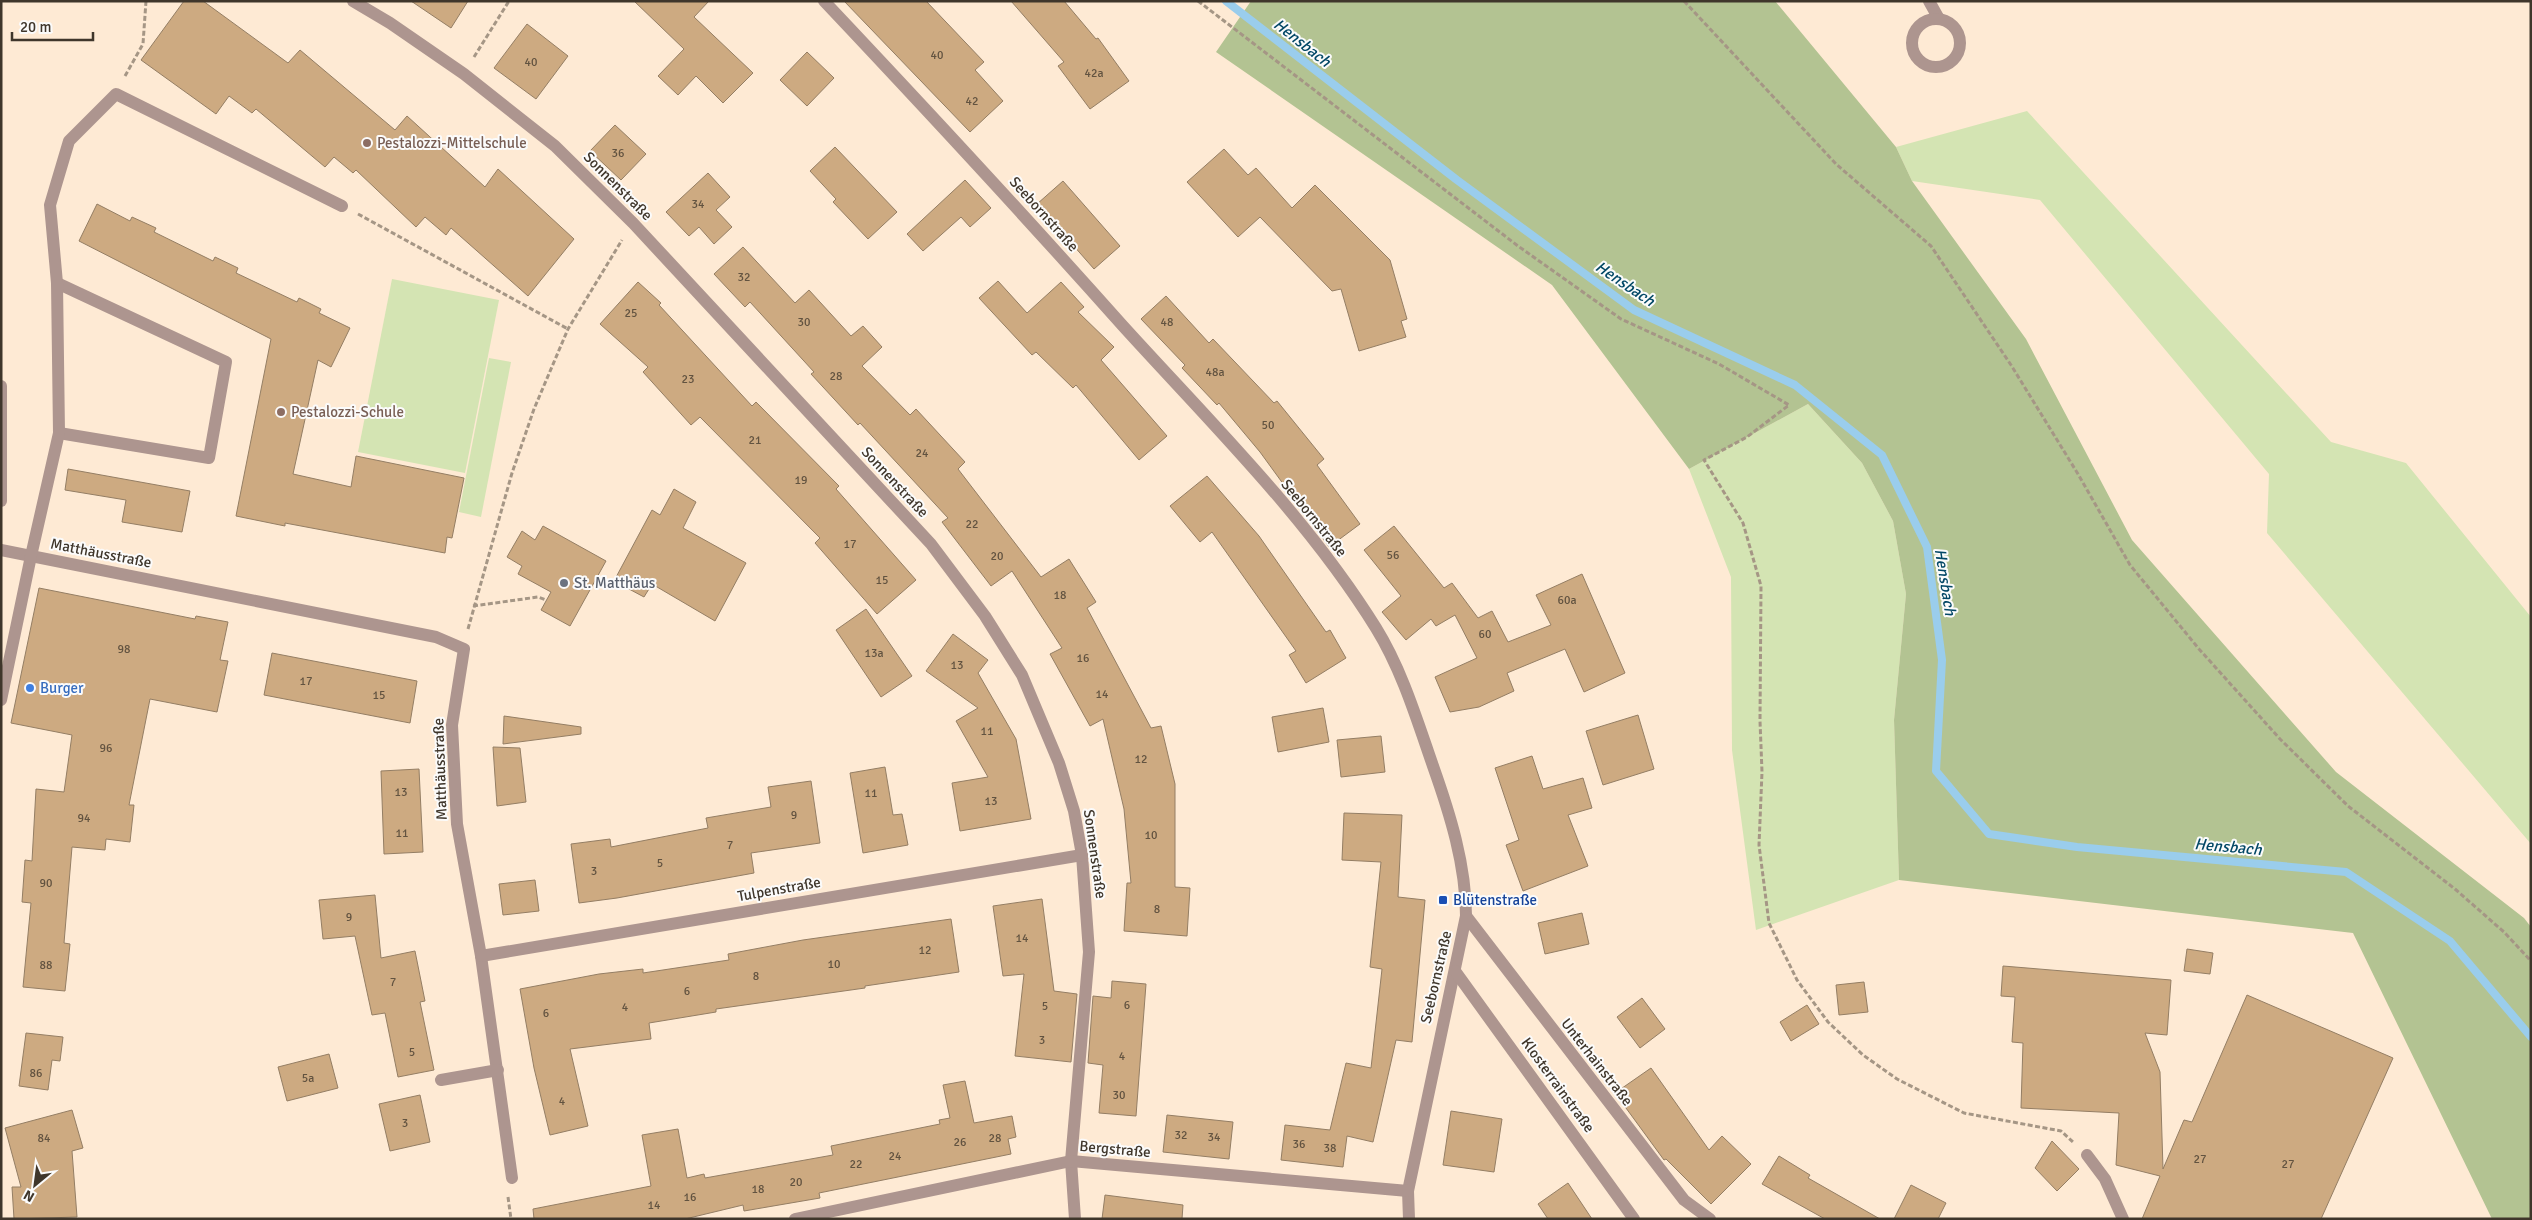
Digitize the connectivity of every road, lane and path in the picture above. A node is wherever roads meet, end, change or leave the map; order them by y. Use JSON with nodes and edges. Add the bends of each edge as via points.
{"nodes":[{"id":1,"x":146,"y":1,"type":"edge"},
{"id":2,"x":354,"y":1,"type":"edge"},
{"id":3,"x":509,"y":1,"type":"edge"},
{"id":4,"x":824,"y":1,"type":"edge"},
{"id":5,"x":1198,"y":1,"type":"edge"},
{"id":6,"x":1684,"y":1,"type":"edge"},
{"id":7,"x":1928,"y":1,"type":"edge"},
{"id":8,"x":1939,"y":19,"type":"dead end"},
{"id":9,"x":464,"y":74,"type":"junction"},
{"id":10,"x":116,"y":94,"type":"junction"},
{"id":11,"x":342,"y":206,"type":"joint"},
{"id":12,"x":632,"y":222,"type":"junction"},
{"id":13,"x":57,"y":283,"type":"junction"},
{"id":14,"x":568,"y":329,"type":"junction"},
{"id":15,"x":1,"y":386,"type":"edge"},
{"id":16,"x":59,"y":433,"type":"junction"},
{"id":17,"x":1,"y":501,"type":"edge"},
{"id":18,"x":1,"y":550,"type":"edge"},
{"id":19,"x":31,"y":556,"type":"junction"},
{"id":20,"x":546,"y":600,"type":"dead end"},
{"id":21,"x":473,"y":606,"type":"junction"},
{"id":22,"x":464,"y":649,"type":"junction"},
{"id":23,"x":1,"y":700,"type":"edge"},
{"id":24,"x":1082,"y":855,"type":"junction"},
{"id":25,"x":1466,"y":916,"type":"junction"},
{"id":26,"x":481,"y":956,"type":"junction"},
{"id":27,"x":2531,"y":961,"type":"edge"},
{"id":28,"x":1455,"y":971,"type":"junction"},
{"id":29,"x":498,"y":1070,"type":"junction"},
{"id":30,"x":441,"y":1080,"type":"dead end"},
{"id":31,"x":2086,"y":1155,"type":"joint"},
{"id":32,"x":1072,"y":1161,"type":"junction"},
{"id":33,"x":512,"y":1178,"type":"dead end"},
{"id":34,"x":1408,"y":1191,"type":"junction"},
{"id":35,"x":795,"y":1219,"type":"edge"},
{"id":36,"x":1075,"y":1219,"type":"edge"},
{"id":37,"x":1409,"y":1219,"type":"edge"},
{"id":38,"x":1634,"y":1219,"type":"edge"},
{"id":39,"x":1710,"y":1219,"type":"edge"},
{"id":40,"x":2123,"y":1219,"type":"edge"}],
"edges":[{"from":1,"to":10,"type":"path","via":[[143,44]]},
{"from":2,"to":9,"type":"street","name":"Sonnenstraße"},
{"from":3,"to":9,"type":"path"},
{"from":4,"to":25,"type":"street","name":"Seebornstraße","via":[[972,159],[1285,505],[1378,630],[1398,671],[1445,799],[1458,850]]},
{"from":5,"to":31,"type":"path","via":[[1518,246],[1621,319],[1719,364],[1789,405],[1747,437],[1704,460],[1743,523],[1761,586],[1759,845],[1769,924],[1797,980],[1828,1022],[1863,1055],[1897,1079],[1964,1113],[2061,1131]]},
{"from":6,"to":27,"type":"path","via":[[1836,164],[1931,246],[2010,365],[2130,565],[2199,649],[2280,739],[2348,806],[2455,889]]},
{"from":7,"to":8,"type":"street"},
{"from":9,"to":12,"type":"street","name":"Sonnenstraße","via":[[555,146]]},
{"from":10,"to":11,"type":"street"},
{"from":10,"to":13,"type":"street","via":[[70,141],[67,150],[50,205]]},
{"from":11,"to":14,"type":"path"},
{"from":12,"to":14,"type":"path"},
{"from":12,"to":24,"type":"street","name":"Sonnenstraße","via":[[930,544],[985,616],[1022,675],[1059,763],[1074,811]]},
{"from":13,"to":16,"type":"street"},
{"from":13,"to":16,"type":"street","via":[[226,362],[209,458]]},
{"from":14,"to":21,"type":"path","via":[[534,409]]},
{"from":15,"to":17,"type":"street"},
{"from":16,"to":19,"type":"street"},
{"from":18,"to":19,"type":"street","name":"Matthäusstraße"},
{"from":19,"to":22,"type":"street","name":"Matthäusstraße","via":[[436,637]]},
{"from":19,"to":23,"type":"street"},
{"from":20,"to":21,"type":"path","via":[[538,596]]},
{"from":21,"to":22,"type":"path"},
{"from":22,"to":26,"type":"street","name":"Matthäusstraße","via":[[452,725],[457,824]]},
{"from":24,"to":26,"type":"street","name":"Tulpenstraße"},
{"from":24,"to":32,"type":"street","name":"Sonnenstraße","via":[[1089,952]]},
{"from":25,"to":28,"type":"street","name":"Seebornstraße"},
{"from":25,"to":39,"type":"street","name":"Unterhainstraße","via":[[1684,1200]]},
{"from":26,"to":29,"type":"street","name":"Matthäusstraße"},
{"from":28,"to":34,"type":"street","name":"Seebornstraße"},
{"from":28,"to":38,"type":"street","name":"Klosterrainstraße"},
{"from":29,"to":30,"type":"street"},
{"from":29,"to":33,"type":"street","name":"Matthäusstraße"},
{"from":31,"to":40,"type":"street","via":[[2105,1179]]},
{"from":32,"to":34,"type":"street","name":"Bergstraße"},
{"from":32,"to":35,"type":"street","name":"Bergstraße"},
{"from":32,"to":36,"type":"street","name":"Sonnenstraße"},
{"from":34,"to":37,"type":"street"}]}
